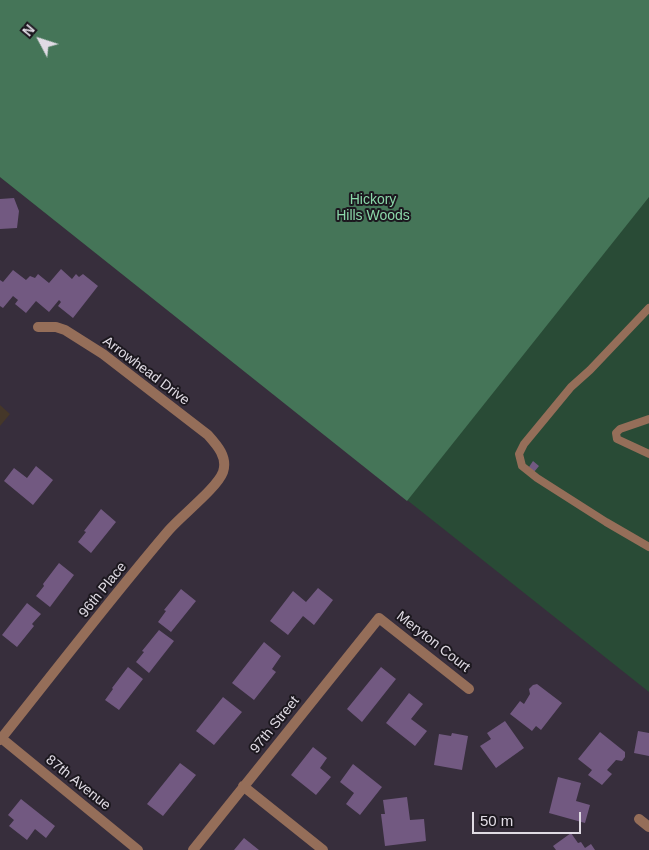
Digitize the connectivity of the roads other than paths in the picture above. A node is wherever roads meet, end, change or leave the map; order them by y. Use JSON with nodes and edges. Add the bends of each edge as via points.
{"nodes":[{"id":1,"x":649,"y":308,"type":"edge"},
{"id":2,"x":38,"y":327,"type":"dead end"},
{"id":3,"x":649,"y":420,"type":"edge"},
{"id":4,"x":649,"y":454,"type":"edge"},
{"id":5,"x":224,"y":459,"type":"joint"},
{"id":6,"x":649,"y":547,"type":"edge"},
{"id":7,"x":379,"y":618,"type":"joint"},
{"id":8,"x":469,"y":689,"type":"dead end"},
{"id":9,"x":0,"y":738,"type":"edge"},
{"id":10,"x":243,"y":786,"type":"junction"},
{"id":11,"x":639,"y":819,"type":"dead end"},
{"id":12,"x":649,"y":827,"type":"edge"},
{"id":13,"x":138,"y":850,"type":"edge"},
{"id":14,"x":193,"y":850,"type":"edge"},
{"id":15,"x":323,"y":850,"type":"edge"}],
"edges":[{"from":1,"to":6,"type":"lane","via":[[571,387],[519,454],[522,466],[537,478]]},
{"from":2,"to":5,"type":"street","name":"Arrowhead Drive","via":[[65,330],[104,354],[208,435]]},
{"from":3,"to":4,"type":"lane","via":[[616,433],[617,439]]},
{"from":5,"to":9,"type":"street","name":"96th Place","via":[[223,471],[217,482],[170,529]]},
{"from":7,"to":8,"type":"street","name":"Meryton Court"},
{"from":7,"to":10,"type":"street","name":"97th Street"},
{"from":9,"to":13,"type":"street","name":"87th Avenue"},
{"from":10,"to":14,"type":"street","name":"97th Street"},
{"from":10,"to":15,"type":"street"},
{"from":11,"to":12,"type":"street"}]}
